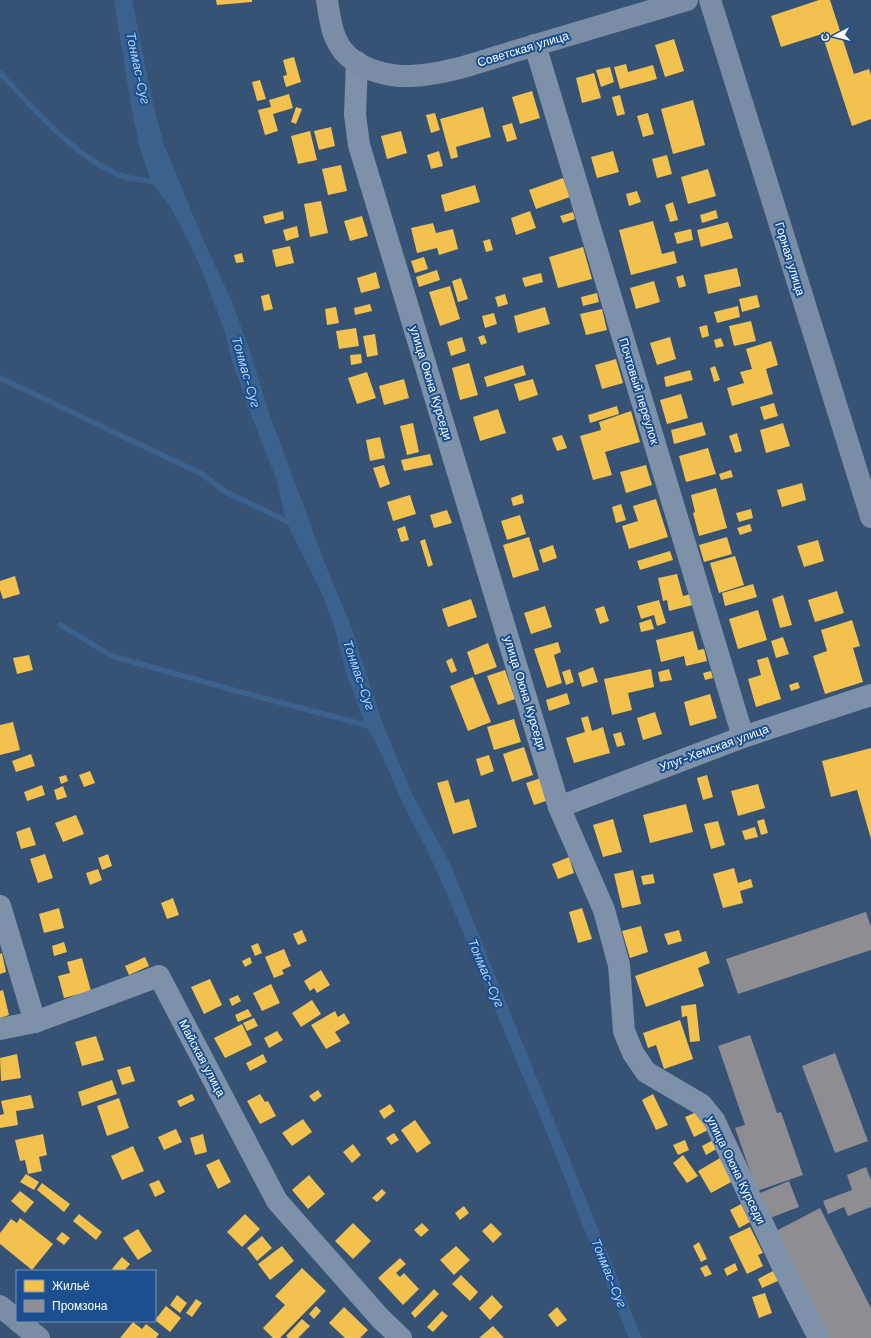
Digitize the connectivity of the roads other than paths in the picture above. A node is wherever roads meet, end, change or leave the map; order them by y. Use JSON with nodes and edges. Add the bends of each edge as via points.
{"nodes":[{"id":1,"x":327,"y":0,"type":"edge"},
{"id":2,"x":688,"y":0,"type":"edge"},
{"id":3,"x":710,"y":0,"type":"edge"},
{"id":4,"x":535,"y":45,"type":"junction"},
{"id":5,"x":357,"y":62,"type":"junction"},
{"id":6,"x":871,"y":517,"type":"edge"},
{"id":7,"x":871,"y":695,"type":"edge"},
{"id":8,"x":743,"y":737,"type":"junction"},
{"id":9,"x":559,"y":806,"type":"junction"},
{"id":10,"x":0,"y":906,"type":"edge"},
{"id":11,"x":35,"y":1022,"type":"junction"},
{"id":12,"x":0,"y":1030,"type":"edge"},
{"id":13,"x":0,"y":1306,"type":"edge"},
{"id":14,"x":16,"y":1319,"type":"edge"},
{"id":15,"x":19,"y":1322,"type":"edge"},
{"id":16,"x":39,"y":1338,"type":"edge"},
{"id":17,"x":401,"y":1338,"type":"edge"},
{"id":18,"x":819,"y":1338,"type":"edge"}],
"edges":[{"from":1,"to":5,"type":"street","via":[[331,23],[340,47]]},
{"from":2,"to":4,"type":"street","name":"Советская улица"},
{"from":3,"to":6,"type":"street","name":"Горная улица"},
{"from":4,"to":5,"type":"street","name":"Советская улица","via":[[453,70],[420,75],[396,75]]},
{"from":4,"to":8,"type":"street","name":"Почтовый переулок"},
{"from":5,"to":9,"type":"street","name":"улица Оюна Курседи","via":[[355,115],[359,144]]},
{"from":7,"to":8,"type":"street","name":"Улуг-Хемская улица"},
{"from":8,"to":9,"type":"street","name":"Улуг-Хемская улица"},
{"from":9,"to":18,"type":"street","name":"улица Оюна Курседи","via":[[604,910],[619,965],[624,1031],[633,1053],[646,1072],[702,1105],[714,1120]]},
{"from":10,"to":11,"type":"street"},
{"from":11,"to":12,"type":"street"},
{"from":11,"to":17,"type":"street","name":"Майская улица","via":[[159,976],[277,1201],[380,1318]]},
{"from":13,"to":14,"type":"street"},
{"from":15,"to":16,"type":"street"}]}
